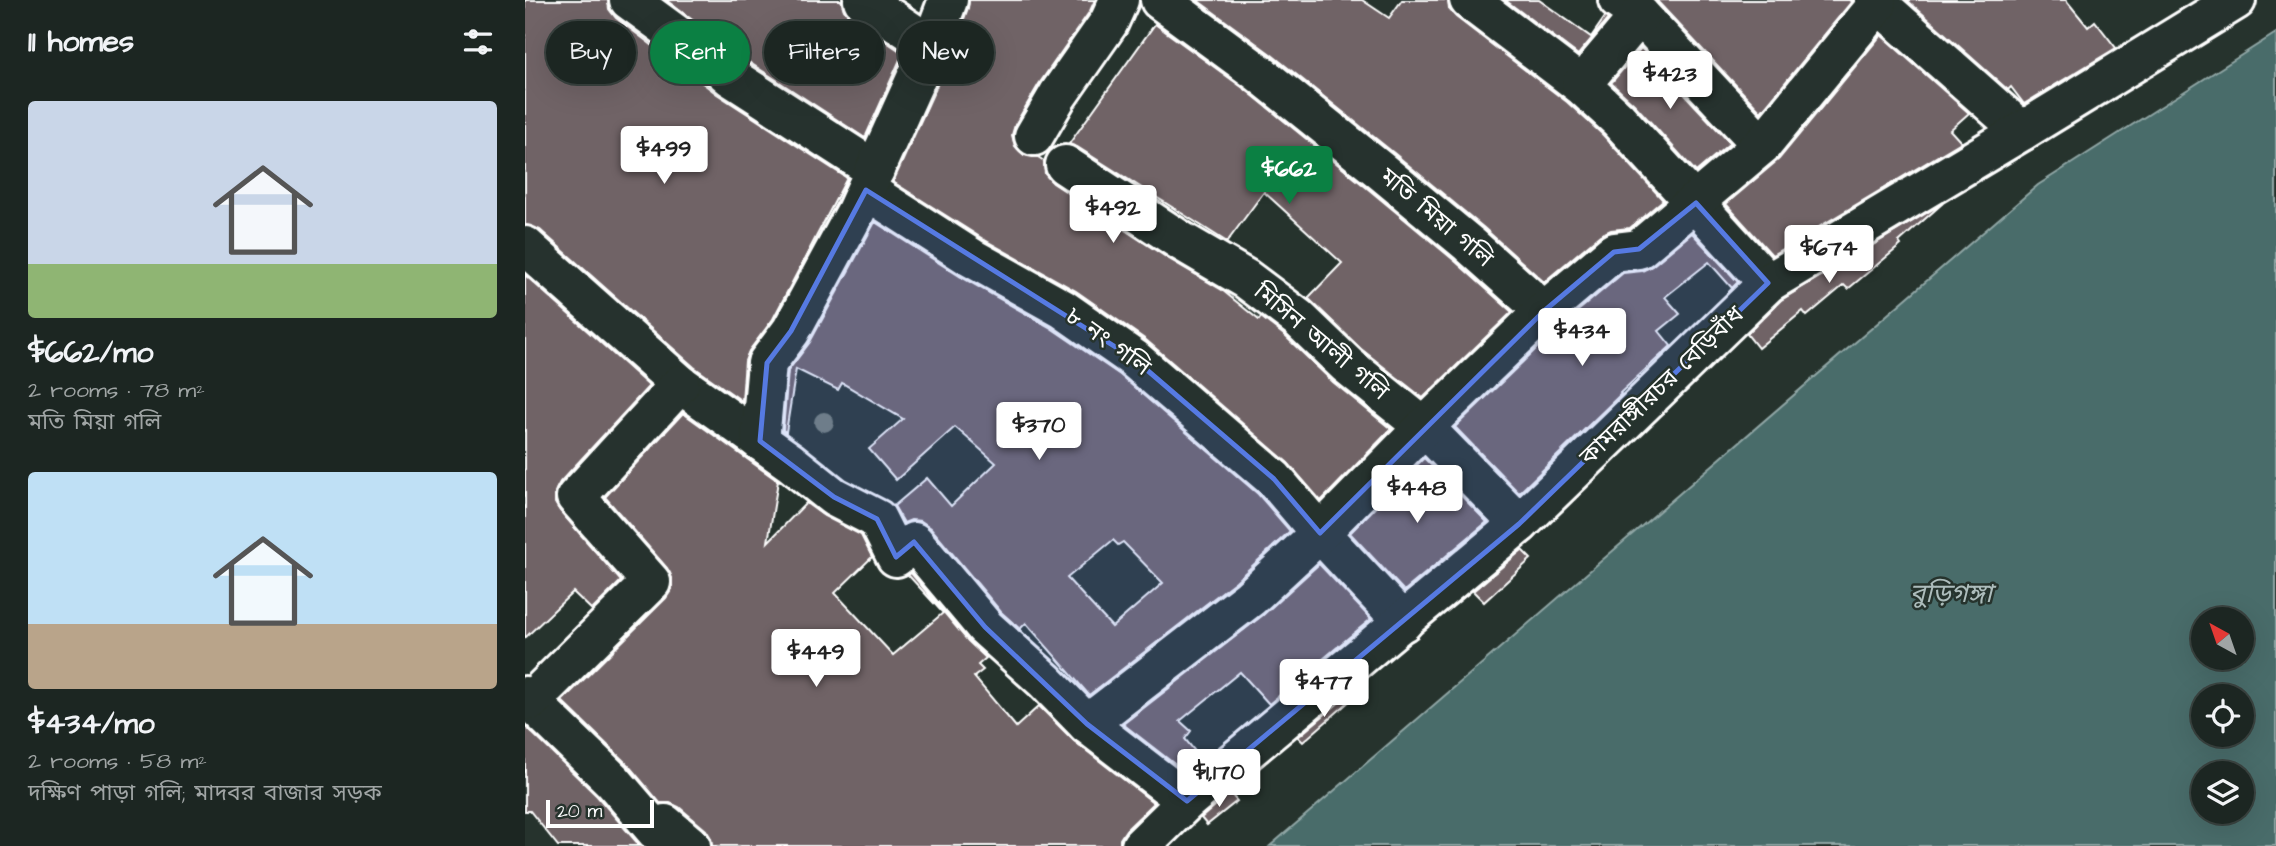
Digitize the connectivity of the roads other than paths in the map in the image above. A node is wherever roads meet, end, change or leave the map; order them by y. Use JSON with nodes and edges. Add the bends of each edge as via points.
{"nodes":[{"id":1,"x":629,"y":0,"type":"edge"},
{"id":2,"x":863,"y":0,"type":"edge"},
{"id":3,"x":948,"y":0,"type":"edge"},
{"id":4,"x":1119,"y":0,"type":"edge"},
{"id":5,"x":1469,"y":0,"type":"edge"},
{"id":6,"x":2236,"y":0,"type":"edge"},
{"id":7,"x":1875,"y":3,"type":"edge"},
{"id":8,"x":1174,"y":5,"type":"edge"},
{"id":9,"x":1631,"y":6,"type":"edge"},
{"id":10,"x":941,"y":21,"type":"edge"},
{"id":11,"x":898,"y":23,"type":"edge"},
{"id":12,"x":914,"y":84,"type":"edge"},
{"id":13,"x":1581,"y":85,"type":"junction"},
{"id":14,"x":2022,"y":131,"type":"junction"},
{"id":15,"x":1034,"y":136,"type":"dead end"},
{"id":16,"x":1762,"y":145,"type":"junction"},
{"id":17,"x":1065,"y":165,"type":"dead end"},
{"id":18,"x":871,"y":180,"type":"junction"},
{"id":19,"x":1696,"y":203,"type":"junction"},
{"id":20,"x":525,"y":246,"type":"edge"},
{"id":21,"x":1767,"y":283,"type":"junction"},
{"id":22,"x":1544,"y":311,"type":"junction"},
{"id":23,"x":680,"y":384,"type":"junction"},
{"id":24,"x":1424,"y":427,"type":"junction"},
{"id":25,"x":760,"y":441,"type":"junction"},
{"id":26,"x":1519,"y":524,"type":"junction"},
{"id":27,"x":1320,"y":533,"type":"junction"},
{"id":28,"x":1403,"y":622,"type":"junction"},
{"id":29,"x":528,"y":699,"type":"edge"},
{"id":30,"x":1087,"y":724,"type":"junction"},
{"id":31,"x":1187,"y":802,"type":"junction"},
{"id":32,"x":691,"y":846,"type":"edge"},
{"id":33,"x":1141,"y":846,"type":"edge"}],
"edges":[{"from":1,"to":18,"type":"street","name":"৮ নং গলি","via":[[785,111]]},
{"from":2,"to":11,"type":"street"},
{"from":3,"to":10,"type":"street"},
{"from":4,"to":15,"type":"street"},
{"from":5,"to":13,"type":"street"},
{"from":6,"to":14,"type":"street","name":"কামরাঙ্গীরচর বেড়িবাঁধ"},
{"from":7,"to":14,"type":"street"},
{"from":7,"to":16,"type":"street"},
{"from":8,"to":22,"type":"street","name":"মতি মিয়া গলি","via":[[1381,171]]},
{"from":9,"to":13,"type":"street"},
{"from":9,"to":16,"type":"street"},
{"from":12,"to":18,"type":"street"},
{"from":13,"to":19,"type":"street"},
{"from":14,"to":21,"type":"street","name":"কামরাঙ্গীরচর বেড়িবাঁধ"},
{"from":16,"to":19,"type":"street"},
{"from":17,"to":24,"type":"street","name":"মিসিন আলী গলি","via":[[1245,279],[1298,318]]},
{"from":18,"to":25,"type":"street","via":[[791,331],[767,363]]},
{"from":18,"to":27,"type":"street","name":"৮ নং গলি","via":[[972,258],[1063,309],[1133,358],[1274,479]]},
{"from":19,"to":21,"type":"street"},
{"from":19,"to":22,"type":"street","via":[[1639,249],[1614,252]]},
{"from":20,"to":23,"type":"street"},
{"from":21,"to":26,"type":"street","name":"কামরাঙ্গীরচর বেড়িবাঁধ"},
{"from":22,"to":24,"type":"street"},
{"from":23,"to":25,"type":"street"},
{"from":23,"to":29,"type":"street","via":[[576,497],[651,582]]},
{"from":24,"to":26,"type":"street","name":"মিসিন আলী গলি"},
{"from":24,"to":27,"type":"street"},
{"from":25,"to":30,"type":"street","via":[[834,497],[877,519],[897,556],[914,542],[985,627]]},
{"from":26,"to":28,"type":"street","name":"কামরাঙ্গীরচর বেড়িবাঁধ"},
{"from":27,"to":28,"type":"street","name":"৮ নং গলি"},
{"from":27,"to":30,"type":"street","via":[[1250,598]]},
{"from":28,"to":31,"type":"street","name":"কামরাঙ্গীরচর বেড়িবাঁধ"},
{"from":29,"to":32,"type":"street","via":[[613,781],[656,831],[665,824]]},
{"from":30,"to":31,"type":"street"},
{"from":31,"to":33,"type":"street","name":"কামরাঙ্গীরচর বেড়িবাঁধ"}]}
